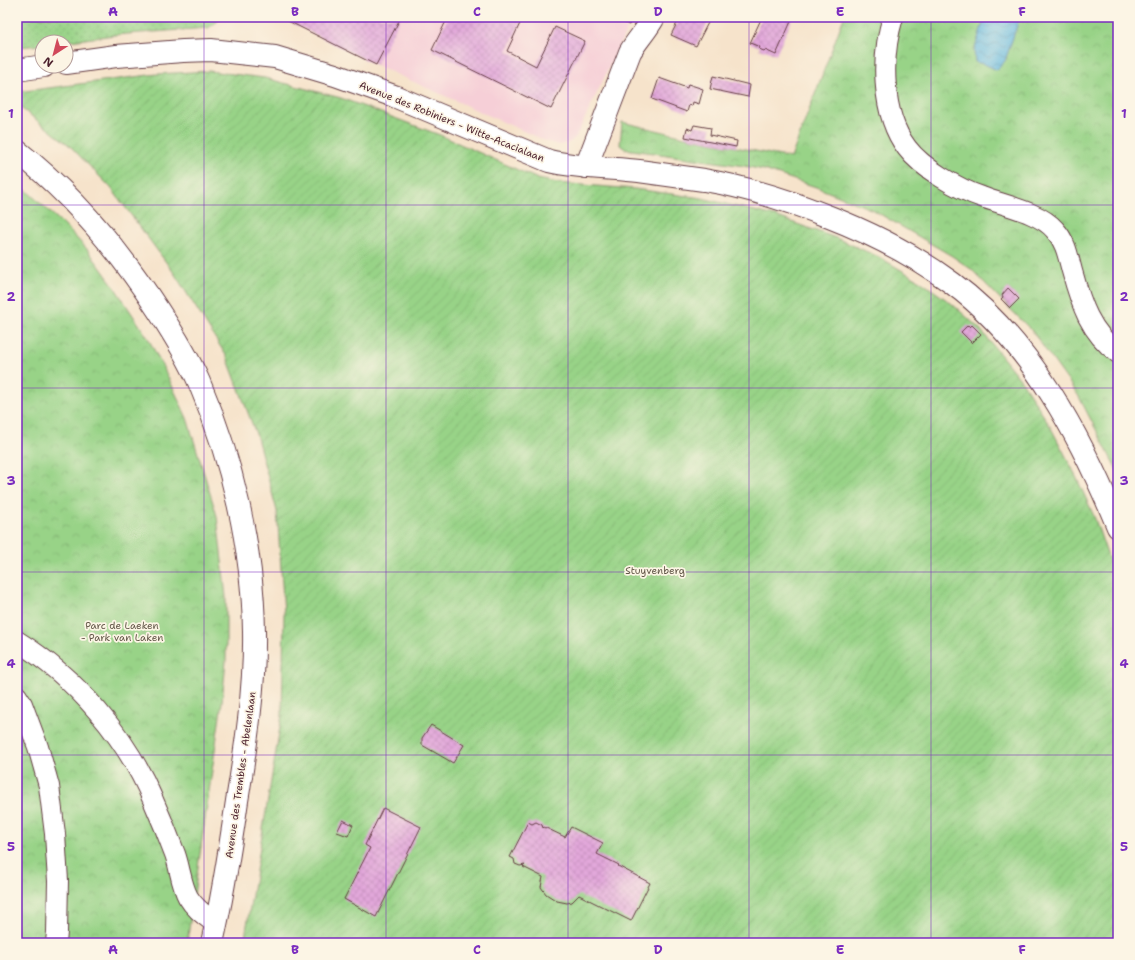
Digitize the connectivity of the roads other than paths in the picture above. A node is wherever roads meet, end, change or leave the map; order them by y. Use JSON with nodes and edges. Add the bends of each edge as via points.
{"nodes":[{"id":1,"x":654,"y":17,"type":"edge"},
{"id":2,"x":893,"y":17,"type":"edge"},
{"id":3,"x":74,"y":62,"type":"edge"},
{"id":4,"x":34,"y":67,"type":"edge"},
{"id":5,"x":17,"y":70,"type":"edge"},
{"id":6,"x":17,"y":151,"type":"edge"},
{"id":7,"x":586,"y":167,"type":"junction"},
{"id":8,"x":1118,"y":354,"type":"edge"},
{"id":9,"x":1118,"y":527,"type":"edge"},
{"id":10,"x":17,"y":641,"type":"edge"},
{"id":11,"x":17,"y":696,"type":"edge"},
{"id":12,"x":214,"y":934,"type":"edge"},
{"id":13,"x":56,"y":943,"type":"edge"}],
"edges":[{"from":1,"to":7,"type":"street","via":[[649,28],[630,52]]},
{"from":2,"to":8,"type":"street","via":[[886,43],[886,88],[892,120],[906,148],[931,169],[962,189],[1050,223],[1065,243],[1087,318],[1105,342]]},
{"from":3,"to":7,"type":"street","name":"Avenue des Robiniers - Witte-Acacialaan","via":[[116,56],[211,50],[275,57],[394,96],[539,157],[561,164]]},
{"from":4,"to":5,"type":"street"},
{"from":6,"to":12,"type":"street","name":"Avenue des Trembles - Abelenlaan","via":[[66,194],[107,239],[176,338],[198,380],[233,483],[244,530],[250,577],[254,632],[252,694],[243,764]]},
{"from":7,"to":9,"type":"street","name":"Avenue des Robiniers - Witte-Acacialaan","via":[[704,180],[781,199],[869,234],[939,273],[990,316],[1033,367],[1084,450]]},
{"from":10,"to":12,"type":"street","via":[[51,665],[94,707],[110,727],[139,772],[152,798],[175,854],[188,897]]},
{"from":11,"to":13,"type":"street","via":[[38,747],[49,786],[58,881]]}]}
